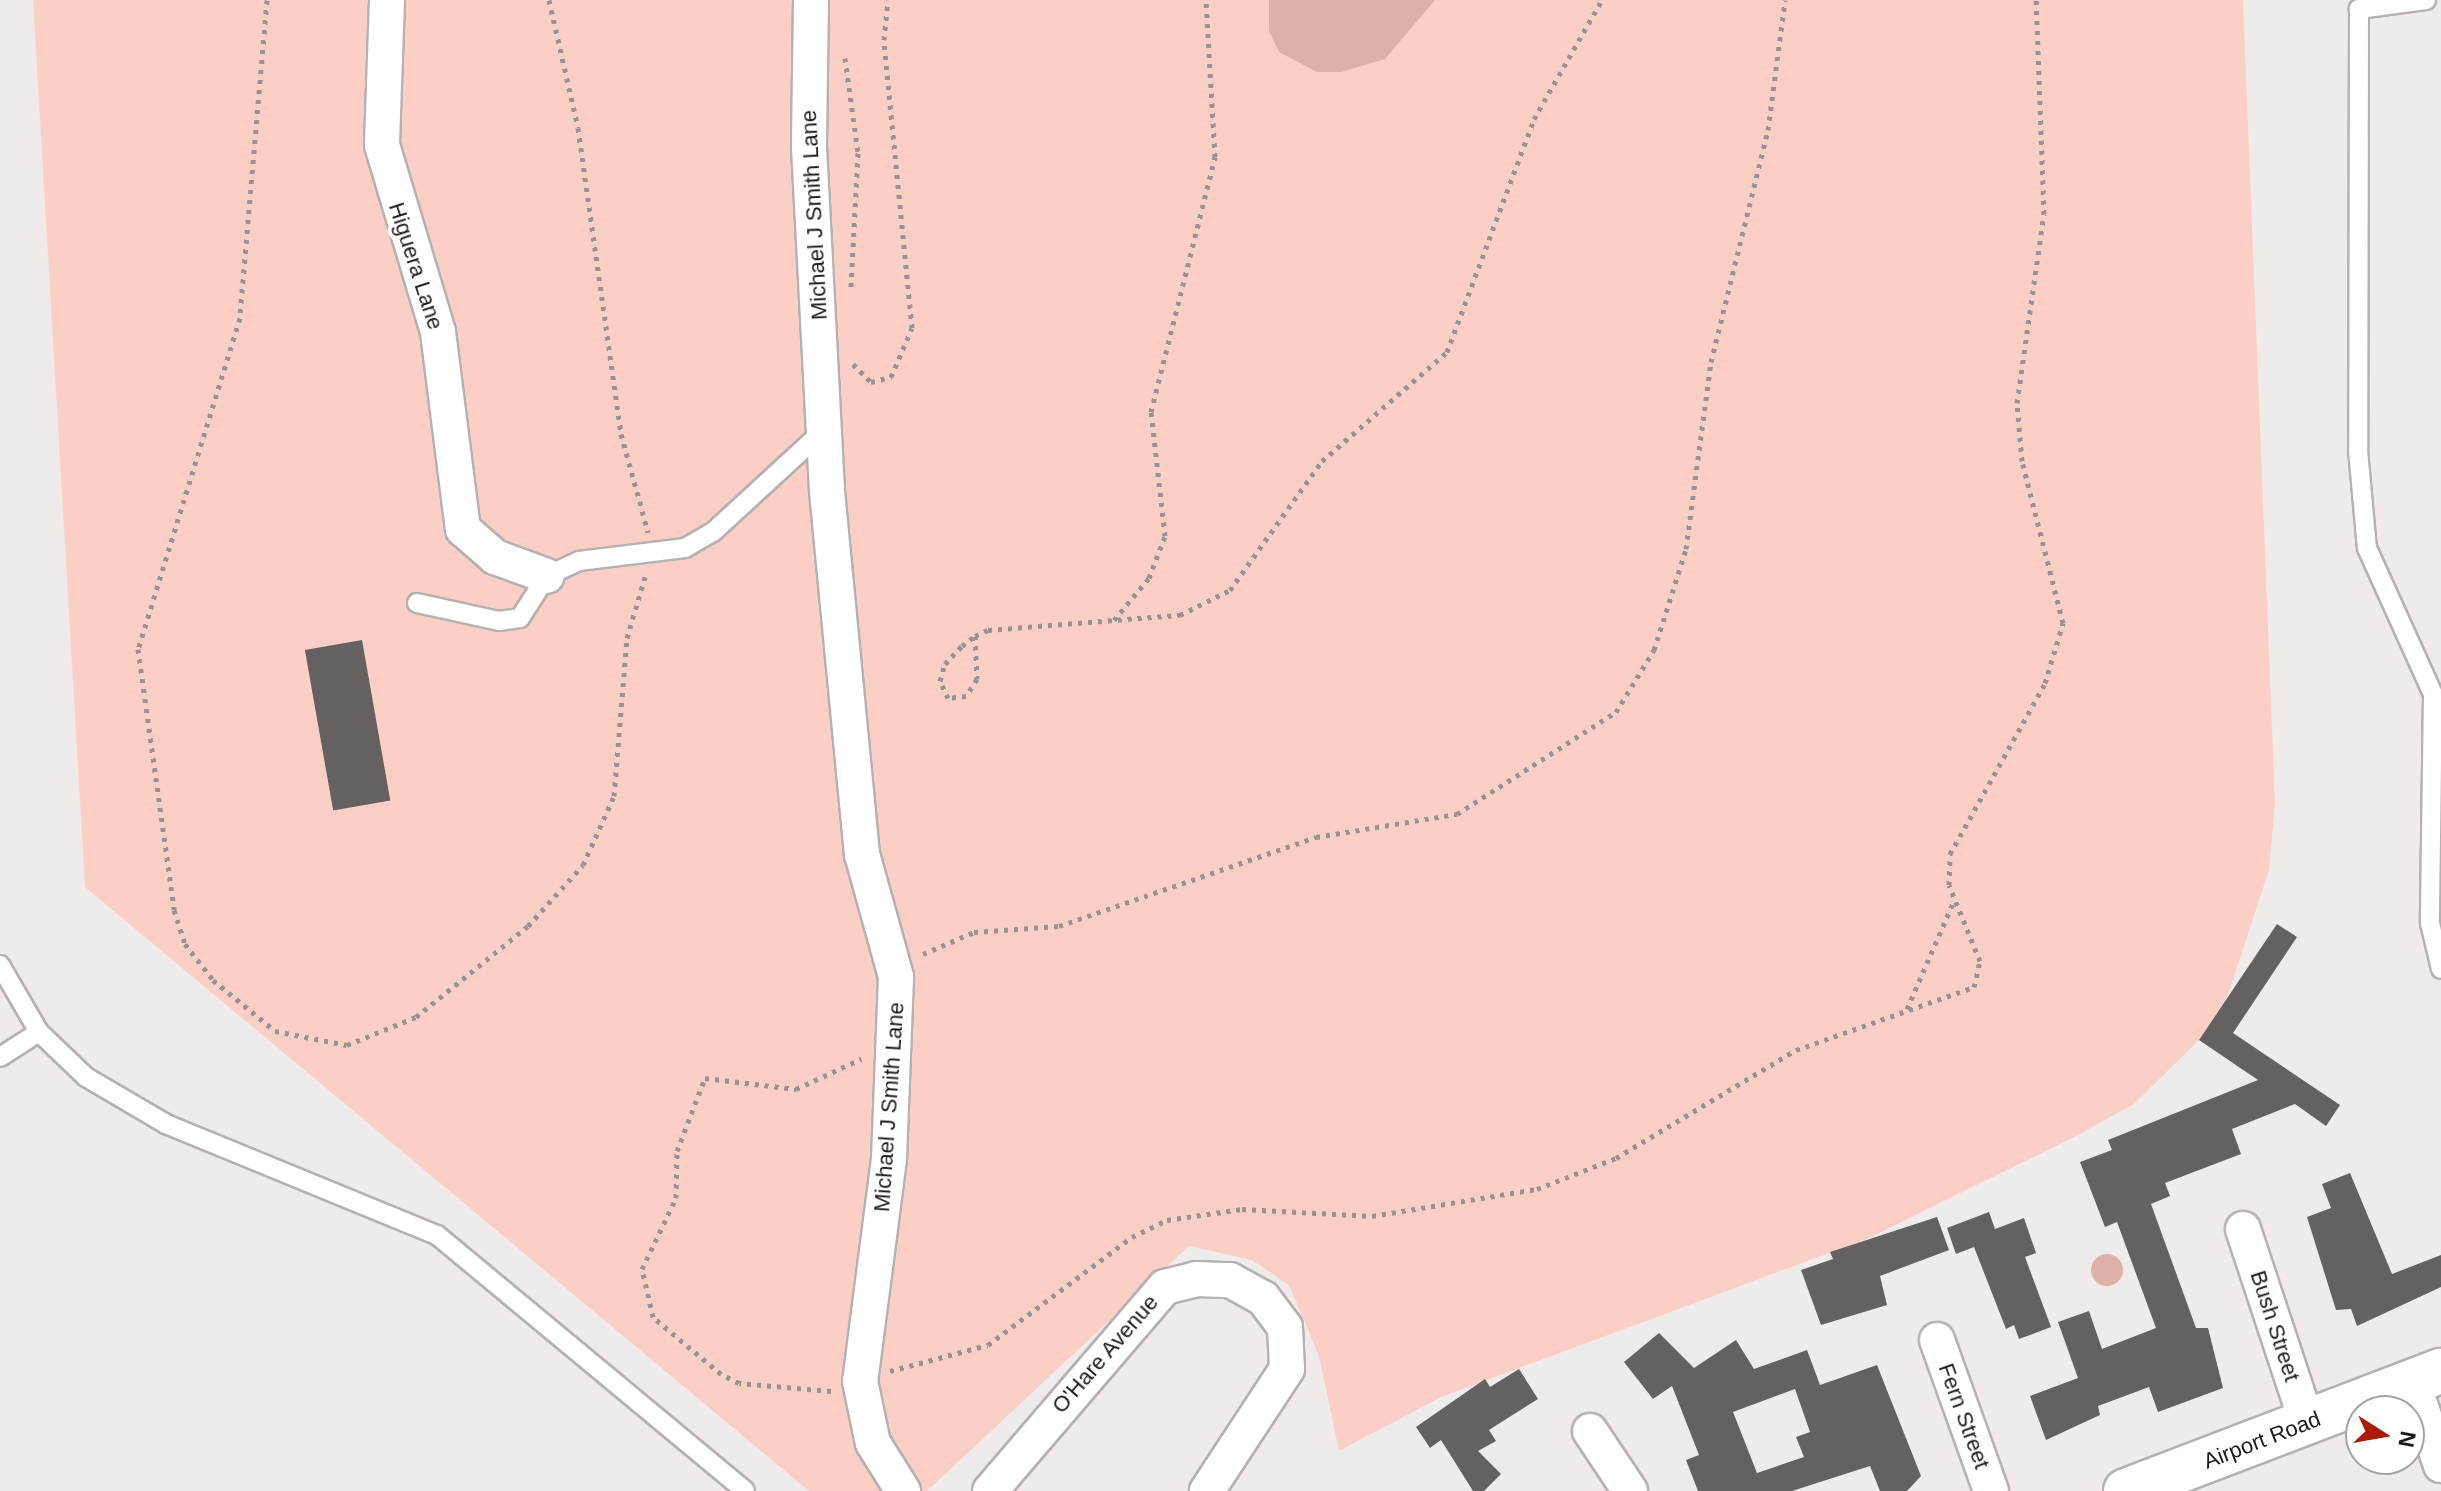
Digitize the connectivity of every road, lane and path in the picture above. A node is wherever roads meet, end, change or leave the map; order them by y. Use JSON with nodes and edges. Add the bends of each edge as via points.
{"nodes":[{"id":1,"x":267,"y":0,"type":"edge"},
{"id":2,"x":387,"y":0,"type":"edge"},
{"id":3,"x":549,"y":0,"type":"edge"},
{"id":4,"x":811,"y":0,"type":"edge"},
{"id":5,"x":888,"y":0,"type":"edge"},
{"id":6,"x":1206,"y":0,"type":"edge"},
{"id":7,"x":1602,"y":0,"type":"edge"},
{"id":8,"x":1785,"y":0,"type":"edge"},
{"id":9,"x":2036,"y":0,"type":"edge"},
{"id":10,"x":2426,"y":0,"type":"edge"},
{"id":11,"x":844,"y":51,"type":"dead end"},
{"id":12,"x":850,"y":295,"type":"dead end"},
{"id":13,"x":850,"y":349,"type":"dead end"},
{"id":14,"x":823,"y":431,"type":"junction"},
{"id":15,"x":652,"y":553,"type":"junction"},
{"id":16,"x":547,"y":576,"type":"junction"},
{"id":17,"x":417,"y":603,"type":"dead end"},
{"id":18,"x":1114,"y":620,"type":"junction"},
{"id":19,"x":975,"y":636,"type":"junction"},
{"id":20,"x":1954,"y":900,"type":"junction"},
{"id":21,"x":0,"y":965,"type":"edge"},
{"id":22,"x":2441,"y":969,"type":"edge"},
{"id":23,"x":896,"y":977,"type":"junction"},
{"id":24,"x":1907,"y":1009,"type":"junction"},
{"id":25,"x":39,"y":1032,"type":"junction"},
{"id":26,"x":873,"y":1048,"type":"dead end"},
{"id":27,"x":0,"y":1057,"type":"edge"},
{"id":28,"x":2243,"y":1229,"type":"dead end"},
{"id":29,"x":1937,"y":1340,"type":"dead end"},
{"id":30,"x":2426,"y":1376,"type":"edge"},
{"id":31,"x":860,"y":1381,"type":"junction"},
{"id":32,"x":2307,"y":1423,"type":"junction"},
{"id":33,"x":1590,"y":1431,"type":"dead end"},
{"id":34,"x":2441,"y":1465,"type":"edge"},
{"id":35,"x":745,"y":1491,"type":"edge"},
{"id":36,"x":903,"y":1491,"type":"edge"},
{"id":37,"x":990,"y":1491,"type":"edge"},
{"id":38,"x":1207,"y":1491,"type":"edge"},
{"id":39,"x":1630,"y":1491,"type":"edge"},
{"id":40,"x":1991,"y":1491,"type":"edge"},
{"id":41,"x":2126,"y":1491,"type":"edge"}],
"edges":[{"from":1,"to":15,"type":"path","via":[[240,318],[138,649],[174,910],[185,944],[213,980],[289,1037],[330,1045],[366,1041],[416,1017],[560,896],[596,842],[614,796],[627,638]]},
{"from":2,"to":16,"type":"street","name":"Higuera Lane","via":[[382,145],[438,332],[463,529],[495,557]]},
{"from":3,"to":15,"type":"path","via":[[578,128],[621,434]]},
{"from":4,"to":14,"type":"street","name":"Michael J Smith Lane","via":[[809,147]]},
{"from":5,"to":13,"type":"path","via":[[884,40],[912,328],[902,364],[881,382],[861,375]]},
{"from":6,"to":18,"type":"path","via":[[1215,157],[1151,412],[1165,536],[1149,578]]},
{"from":7,"to":18,"type":"path","via":[[1534,119],[1447,352],[1322,461],[1248,571],[1220,599],[1180,615]]},
{"from":8,"to":23,"type":"path","via":[[1768,130],[1711,362],[1686,549],[1654,650],[1616,712],[1476,807],[1297,842],[1059,926],[960,935]]},
{"from":9,"to":20,"type":"path","via":[[2044,214],[2017,403],[2022,461],[2063,623],[2045,683],[1953,841]]},
{"from":10,"to":22,"type":"lane","via":[[2359,9],[2358,450],[2367,548],[2433,694],[2430,923]]},
{"from":11,"to":12,"type":"path","via":[[858,153]]},
{"from":14,"to":15,"type":"lane","via":[[713,532],[685,548]]},
{"from":14,"to":23,"type":"street","name":"Michael J Smith Lane","via":[[862,854]]},
{"from":15,"to":16,"type":"lane","via":[[579,561]]},
{"from":16,"to":17,"type":"lane","via":[[520,618]]},
{"from":18,"to":19,"type":"path","via":[[1021,623]]},
{"from":19,"to":19,"type":"path","via":[[977,679],[966,696],[948,698],[940,681],[945,664]]},
{"from":20,"to":24,"type":"path"},
{"from":20,"to":24,"type":"path","via":[[1980,961],[1980,978],[1968,990]]},
{"from":21,"to":25,"type":"lane"},
{"from":23,"to":31,"type":"street","name":"Michael J Smith Lane","via":[[889,1159]]},
{"from":24,"to":31,"type":"path","via":[[1796,1050],[1616,1158],[1537,1189],[1372,1216],[1242,1209],[1167,1220],[1132,1237],[988,1345]]},
{"from":25,"to":27,"type":"lane"},
{"from":25,"to":35,"type":"lane","via":[[86,1077],[166,1124],[437,1235]]},
{"from":26,"to":31,"type":"path","via":[[796,1089],[705,1078],[677,1151],[676,1198],[641,1286],[653,1317],[674,1340],[739,1383],[829,1392]]},
{"from":28,"to":32,"type":"street","name":"Bush Street"},
{"from":29,"to":40,"type":"street","name":"Fern Street"},
{"from":30,"to":32,"type":"street","name":"Airport Road"},
{"from":30,"to":34,"type":"street"},
{"from":31,"to":36,"type":"street","name":"Michael J Smith Lane","via":[[873,1443]]},
{"from":32,"to":41,"type":"street","name":"Airport Road"},
{"from":33,"to":39,"type":"street"},
{"from":37,"to":38,"type":"street","name":"O'Hare Avenue","via":[[1165,1287],[1196,1279],[1230,1280],[1263,1298],[1285,1327],[1287,1369]]}]}
